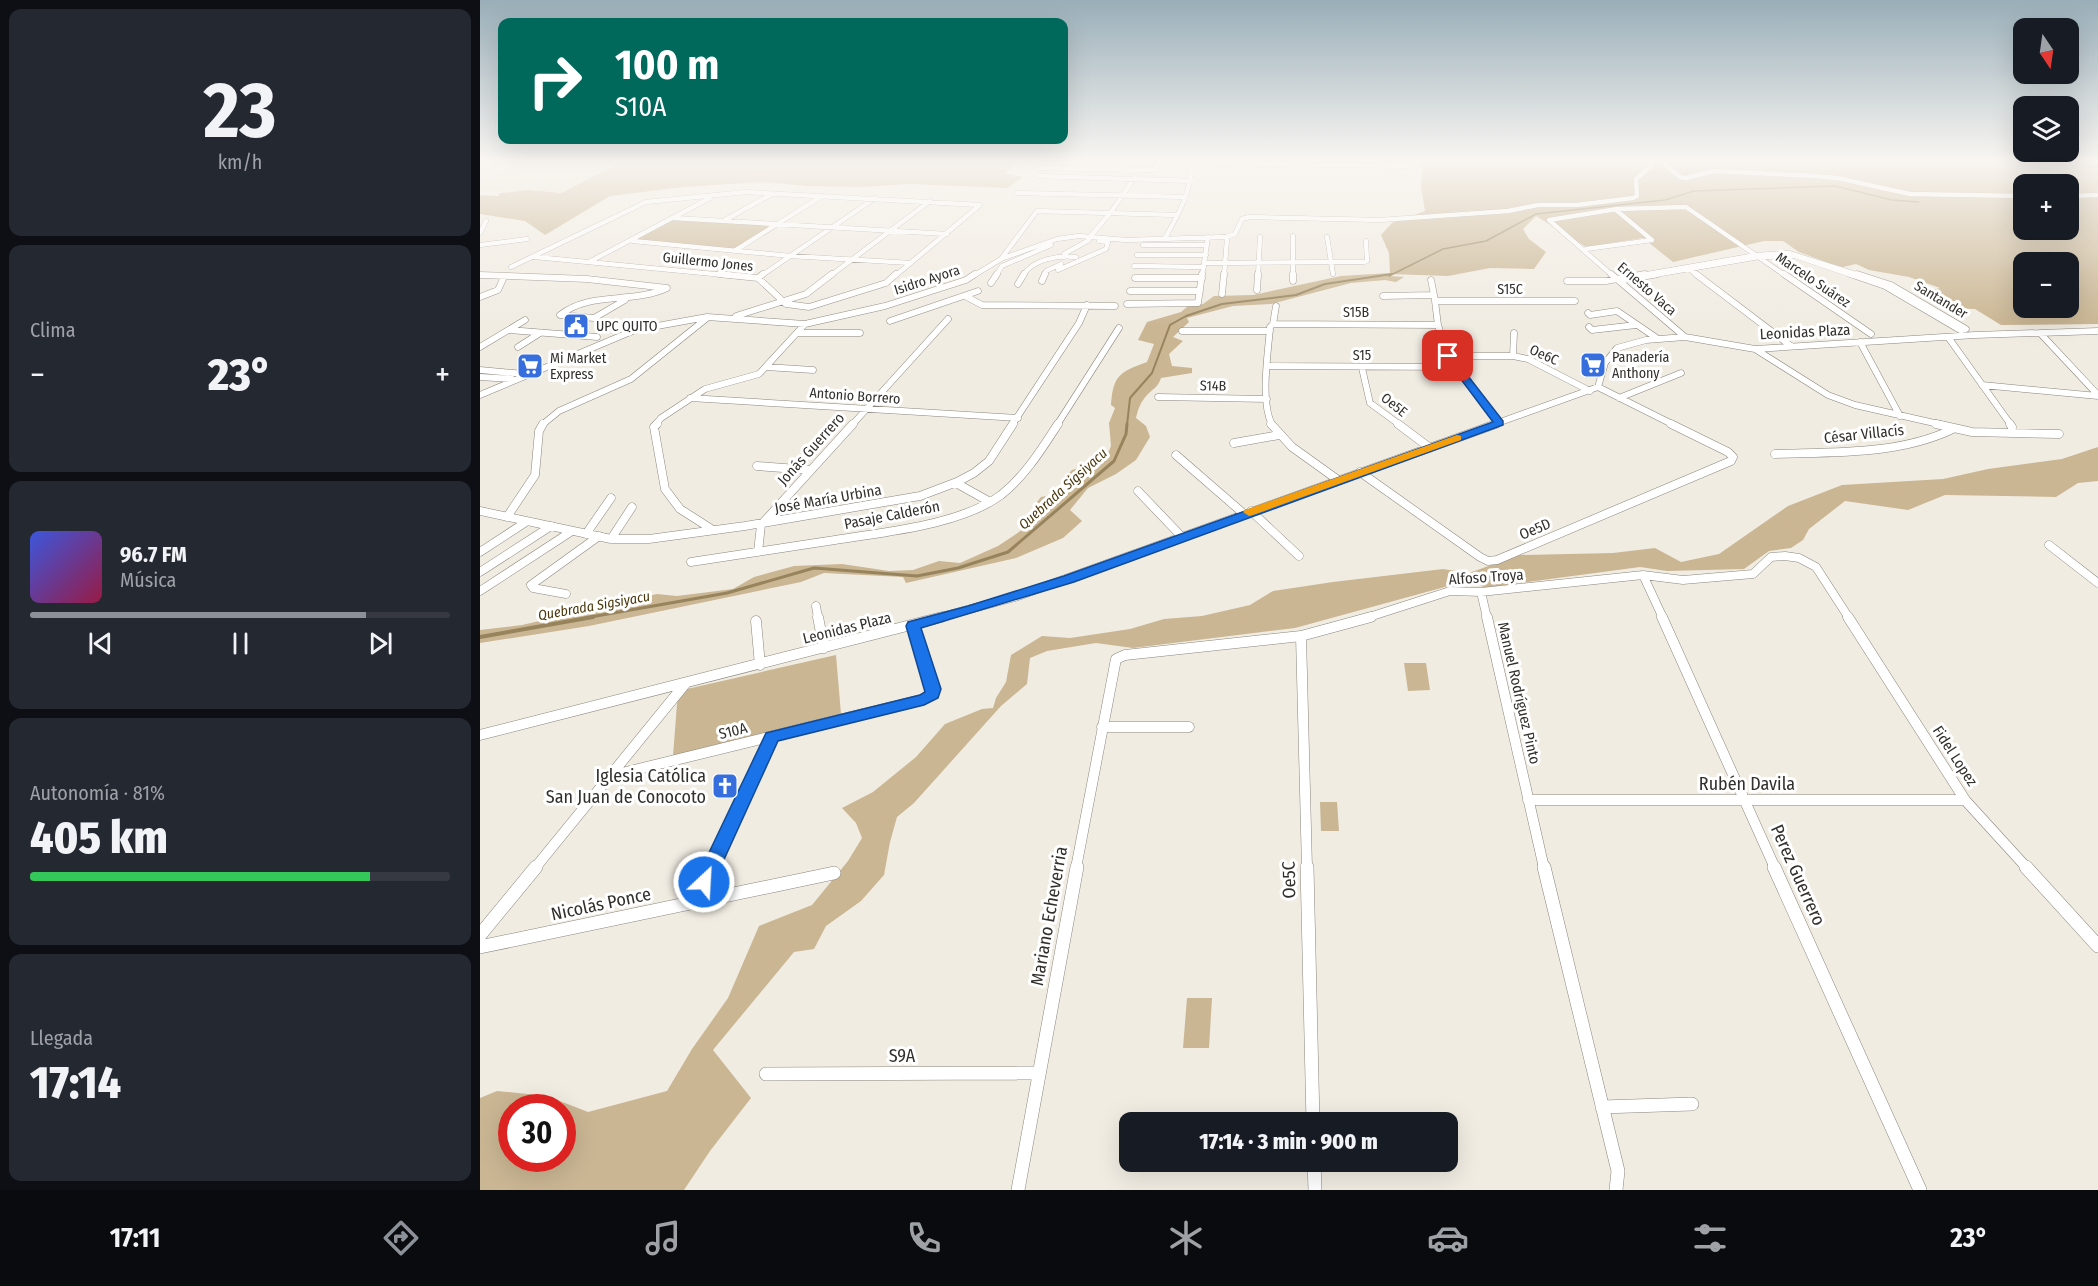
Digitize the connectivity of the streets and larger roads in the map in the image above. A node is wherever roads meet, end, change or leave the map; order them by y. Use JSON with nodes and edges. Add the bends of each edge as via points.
{"nodes":[{"id":1,"x":618,"y":215,"type":"edge"},
{"id":2,"x":680,"y":215,"type":"edge"},
{"id":3,"x":735,"y":215,"type":"edge"},
{"id":4,"x":794,"y":215,"type":"edge"},
{"id":5,"x":852,"y":215,"type":"edge"},
{"id":6,"x":911,"y":215,"type":"edge"},
{"id":7,"x":969,"y":215,"type":"edge"},
{"id":8,"x":1034,"y":215,"type":"edge"},
{"id":9,"x":1109,"y":215,"type":"edge"},
{"id":10,"x":1167,"y":215,"type":"edge"},
{"id":11,"x":1177,"y":215,"type":"joint"},
{"id":12,"x":1458,"y":215,"type":"edge"},
{"id":13,"x":1574,"y":215,"type":"edge"},
{"id":14,"x":1621,"y":215,"type":"edge"},
{"id":15,"x":1694,"y":215,"type":"edge"},
{"id":16,"x":674,"y":218,"type":"junction"},
{"id":17,"x":725,"y":220,"type":"junction"},
{"id":18,"x":486,"y":221,"type":"dead end"},
{"id":19,"x":779,"y":224,"type":"junction"},
{"id":20,"x":833,"y":228,"type":"junction"},
{"id":21,"x":888,"y":231,"type":"junction"},
{"id":22,"x":480,"y":233,"type":"edge"},
{"id":23,"x":946,"y":234,"type":"junction"},
{"id":24,"x":1293,"y":236,"type":"dead end"},
{"id":25,"x":1208,"y":237,"type":"junction"},
{"id":26,"x":1260,"y":237,"type":"dead end"},
{"id":27,"x":1327,"y":237,"type":"dead end"},
{"id":28,"x":1165,"y":238,"type":"junction"},
{"id":29,"x":527,"y":239,"type":"dead end"},
{"id":30,"x":1090,"y":239,"type":"junction"},
{"id":31,"x":1227,"y":239,"type":"dead end"},
{"id":32,"x":633,"y":241,"type":"junction"},
{"id":33,"x":1111,"y":241,"type":"junction"},
{"id":34,"x":1366,"y":241,"type":"dead end"},
{"id":35,"x":480,"y":245,"type":"edge"},
{"id":36,"x":1143,"y":245,"type":"dead end"},
{"id":37,"x":1207,"y":245,"type":"junction"},
{"id":38,"x":1586,"y":249,"type":"junction"},
{"id":39,"x":736,"y":250,"type":"junction"},
{"id":40,"x":1038,"y":250,"type":"junction"},
{"id":41,"x":1100,"y":252,"type":"junction"},
{"id":42,"x":1790,"y":254,"type":"junction"},
{"id":43,"x":1061,"y":255,"type":"junction"},
{"id":44,"x":1137,"y":255,"type":"dead end"},
{"id":45,"x":1206,"y":255,"type":"junction"},
{"id":46,"x":791,"y":256,"type":"junction"},
{"id":47,"x":1757,"y":256,"type":"junction"},
{"id":48,"x":535,"y":257,"type":"junction"},
{"id":49,"x":1076,"y":257,"type":"junction"},
{"id":50,"x":1000,"y":259,"type":"junction"},
{"id":51,"x":850,"y":260,"type":"junction"},
{"id":52,"x":1096,"y":261,"type":"dead end"},
{"id":53,"x":589,"y":262,"type":"junction"},
{"id":54,"x":1259,"y":262,"type":"junction"},
{"id":55,"x":1292,"y":262,"type":"junction"},
{"id":56,"x":1331,"y":262,"type":"junction"},
{"id":57,"x":911,"y":263,"type":"junction"},
{"id":58,"x":1226,"y":263,"type":"junction"},
{"id":59,"x":1204,"y":265,"type":"junction"},
{"id":60,"x":1134,"y":266,"type":"dead end"},
{"id":61,"x":511,"y":267,"type":"dead end"},
{"id":62,"x":1688,"y":268,"type":"junction"},
{"id":63,"x":1058,"y":270,"type":"dead end"},
{"id":64,"x":1333,"y":274,"type":"dead end"},
{"id":65,"x":480,"y":275,"type":"edge"},
{"id":66,"x":504,"y":278,"type":"junction"},
{"id":67,"x":758,"y":278,"type":"junction"},
{"id":68,"x":1135,"y":278,"type":"dead end"},
{"id":69,"x":1202,"y":278,"type":"junction"},
{"id":70,"x":1431,"y":280,"type":"dead end"},
{"id":71,"x":1617,"y":280,"type":"junction"},
{"id":72,"x":1042,"y":281,"type":"dead end"},
{"id":73,"x":1293,"y":281,"type":"dead end"},
{"id":74,"x":1567,"y":281,"type":"dead end"},
{"id":75,"x":991,"y":283,"type":"dead end"},
{"id":76,"x":1018,"y":284,"type":"dead end"},
{"id":77,"x":1257,"y":290,"type":"dead end"},
{"id":78,"x":978,"y":291,"type":"dead end"},
{"id":79,"x":1130,"y":291,"type":"dead end"},
{"id":80,"x":1200,"y":291,"type":"junction"},
{"id":81,"x":1222,"y":294,"type":"dead end"},
{"id":82,"x":965,"y":296,"type":"junction"},
{"id":83,"x":1383,"y":296,"type":"dead end"},
{"id":84,"x":480,"y":297,"type":"edge"},
{"id":85,"x":1434,"y":298,"type":"junction"},
{"id":86,"x":625,"y":300,"type":"junction"},
{"id":87,"x":1575,"y":301,"type":"dead end"},
{"id":88,"x":780,"y":303,"type":"junction"},
{"id":89,"x":1127,"y":304,"type":"dead end"},
{"id":90,"x":1087,"y":305,"type":"junction"},
{"id":91,"x":1115,"y":306,"type":"dead end"},
{"id":92,"x":1276,"y":306,"type":"dead end"},
{"id":93,"x":1587,"y":313,"type":"dead end"},
{"id":94,"x":707,"y":317,"type":"junction"},
{"id":95,"x":730,"y":318,"type":"junction"},
{"id":96,"x":948,"y":319,"type":"dead end"},
{"id":97,"x":525,"y":320,"type":"dead end"},
{"id":98,"x":890,"y":321,"type":"dead end"},
{"id":99,"x":805,"y":324,"type":"junction"},
{"id":100,"x":1438,"y":325,"type":"junction"},
{"id":101,"x":1636,"y":325,"type":"junction"},
{"id":102,"x":1588,"y":327,"type":"dead end"},
{"id":103,"x":1119,"y":328,"type":"dead end"},
{"id":104,"x":1271,"y":328,"type":"junction"},
{"id":105,"x":508,"y":330,"type":"junction"},
{"id":106,"x":1182,"y":331,"type":"dead end"},
{"id":107,"x":2098,"y":331,"type":"edge"},
{"id":108,"x":540,"y":333,"type":"junction"},
{"id":109,"x":798,"y":333,"type":"junction"},
{"id":110,"x":860,"y":333,"type":"dead end"},
{"id":111,"x":1514,"y":333,"type":"dead end"},
{"id":112,"x":2040,"y":333,"type":"junction"},
{"id":113,"x":1871,"y":334,"type":"dead end"},
{"id":114,"x":597,"y":336,"type":"dead end"},
{"id":115,"x":1685,"y":337,"type":"junction"},
{"id":116,"x":1948,"y":337,"type":"junction"},
{"id":117,"x":1659,"y":339,"type":"junction"},
{"id":118,"x":1860,"y":342,"type":"junction"},
{"id":119,"x":1791,"y":346,"type":"junction"},
{"id":120,"x":480,"y":347,"type":"edge"},
{"id":121,"x":518,"y":347,"type":"dead end"},
{"id":122,"x":1755,"y":349,"type":"junction"},
{"id":123,"x":1448,"y":356,"type":"junction"},
{"id":124,"x":1513,"y":356,"type":"junction"},
{"id":125,"x":1269,"y":366,"type":"junction"},
{"id":126,"x":766,"y":367,"type":"junction"},
{"id":127,"x":1455,"y":367,"type":"junction"},
{"id":128,"x":1362,"y":368,"type":"junction"},
{"id":129,"x":480,"y":370,"type":"edge"},
{"id":130,"x":813,"y":370,"type":"dead end"},
{"id":131,"x":1681,"y":373,"type":"dead end"},
{"id":132,"x":527,"y":374,"type":"junction"},
{"id":133,"x":480,"y":377,"type":"edge"},
{"id":134,"x":514,"y":380,"type":"junction"},
{"id":135,"x":1982,"y":386,"type":"junction"},
{"id":136,"x":1598,"y":387,"type":"junction"},
{"id":137,"x":1590,"y":391,"type":"junction"},
{"id":138,"x":480,"y":395,"type":"edge"},
{"id":139,"x":2098,"y":395,"type":"edge"},
{"id":140,"x":690,"y":398,"type":"junction"},
{"id":141,"x":1158,"y":398,"type":"dead end"},
{"id":142,"x":1619,"y":398,"type":"junction"},
{"id":143,"x":1267,"y":399,"type":"junction"},
{"id":144,"x":866,"y":408,"type":"junction"},
{"id":145,"x":1900,"y":416,"type":"junction"},
{"id":146,"x":1018,"y":418,"type":"junction"},
{"id":147,"x":1499,"y":423,"type":"junction"},
{"id":148,"x":2012,"y":427,"type":"dead end"},
{"id":149,"x":1953,"y":429,"type":"junction"},
{"id":150,"x":2059,"y":434,"type":"dead end"},
{"id":151,"x":1279,"y":435,"type":"junction"},
{"id":152,"x":1234,"y":443,"type":"dead end"},
{"id":153,"x":1430,"y":448,"type":"junction"},
{"id":154,"x":1775,"y":454,"type":"dead end"},
{"id":155,"x":1176,"y":455,"type":"dead end"},
{"id":156,"x":757,"y":466,"type":"dead end"},
{"id":157,"x":810,"y":470,"type":"junction"},
{"id":158,"x":1360,"y":472,"type":"junction"},
{"id":159,"x":1338,"y":480,"type":"junction"},
{"id":160,"x":956,"y":483,"type":"junction"},
{"id":161,"x":1138,"y":491,"type":"dead end"},
{"id":162,"x":611,"y":498,"type":"dead end"},
{"id":163,"x":990,"y":502,"type":"junction"},
{"id":164,"x":632,"y":507,"type":"dead end"},
{"id":165,"x":480,"y":511,"type":"edge"},
{"id":166,"x":1247,"y":513,"type":"junction"},
{"id":167,"x":507,"y":517,"type":"junction"},
{"id":168,"x":526,"y":522,"type":"junction"},
{"id":169,"x":761,"y":525,"type":"junction"},
{"id":170,"x":551,"y":526,"type":"junction"},
{"id":171,"x":713,"y":530,"type":"junction"},
{"id":172,"x":572,"y":531,"type":"junction"},
{"id":173,"x":586,"y":534,"type":"junction"},
{"id":174,"x":599,"y":536,"type":"junction"},
{"id":175,"x":1182,"y":537,"type":"junction"},
{"id":176,"x":611,"y":539,"type":"junction"},
{"id":177,"x":2049,"y":545,"type":"dead end"},
{"id":178,"x":480,"y":552,"type":"edge"},
{"id":179,"x":758,"y":552,"type":"junction"},
{"id":180,"x":1299,"y":556,"type":"dead end"},
{"id":181,"x":691,"y":562,"type":"dead end"},
{"id":182,"x":1811,"y":563,"type":"joint"},
{"id":183,"x":480,"y":572,"type":"edge"},
{"id":184,"x":1643,"y":575,"type":"junction"},
{"id":185,"x":2098,"y":583,"type":"edge"},
{"id":186,"x":480,"y":591,"type":"edge"},
{"id":187,"x":1481,"y":592,"type":"junction"},
{"id":188,"x":566,"y":594,"type":"dead end"},
{"id":189,"x":816,"y":606,"type":"dead end"},
{"id":190,"x":756,"y":621,"type":"dead end"},
{"id":191,"x":913,"y":626,"type":"junction"},
{"id":192,"x":1301,"y":636,"type":"junction"},
{"id":193,"x":824,"y":648,"type":"junction"},
{"id":194,"x":1125,"y":655,"type":"joint"},
{"id":195,"x":760,"y":664,"type":"junction"},
{"id":196,"x":685,"y":683,"type":"junction"},
{"id":197,"x":1102,"y":727,"type":"junction"},
{"id":198,"x":1189,"y":727,"type":"dead end"},
{"id":199,"x":480,"y":735,"type":"edge"},
{"id":200,"x":772,"y":737,"type":"junction"},
{"id":201,"x":610,"y":776,"type":"junction"},
{"id":202,"x":1528,"y":800,"type":"junction"},
{"id":203,"x":1746,"y":800,"type":"junction"},
{"id":204,"x":1965,"y":800,"type":"junction"},
{"id":205,"x":834,"y":873,"type":"dead end"},
{"id":206,"x":695,"y":903,"type":"junction"},
{"id":207,"x":480,"y":935,"type":"edge"},
{"id":208,"x":2098,"y":946,"type":"edge"},
{"id":209,"x":480,"y":947,"type":"edge"},
{"id":210,"x":1039,"y":1073,"type":"junction"},
{"id":211,"x":766,"y":1074,"type":"dead end"},
{"id":212,"x":1692,"y":1104,"type":"dead end"},
{"id":213,"x":1602,"y":1107,"type":"junction"},
{"id":214,"x":1313,"y":1112,"type":"edge"},
{"id":215,"x":1314,"y":1172,"type":"edge"},
{"id":216,"x":1018,"y":1190,"type":"edge"},
{"id":217,"x":1315,"y":1190,"type":"edge"},
{"id":218,"x":1616,"y":1190,"type":"edge"},
{"id":219,"x":1920,"y":1190,"type":"edge"}],
"edges":[{"from":1,"to":48,"type":"street"},
{"from":2,"to":16,"type":"street"},
{"from":3,"to":17,"type":"street"},
{"from":4,"to":19,"type":"street"},
{"from":5,"to":20,"type":"street"},
{"from":6,"to":21,"type":"street"},
{"from":7,"to":23,"type":"street"},
{"from":8,"to":50,"type":"street"},
{"from":9,"to":30,"type":"street"},
{"from":10,"to":11,"type":"street"},
{"from":11,"to":28,"type":"street"},
{"from":12,"to":25,"type":"street","via":[[1380,220],[1244,218],[1235,234]]},
{"from":13,"to":38,"type":"street","name":"Ernesto Vaca","via":[[1549,220]]},
{"from":14,"to":38,"type":"street","via":[[1652,240]]},
{"from":15,"to":47,"type":"street","name":"Marcelo Suárez"},
{"from":16,"to":17,"type":"street"},
{"from":16,"to":32,"type":"street"},
{"from":17,"to":19,"type":"street"},
{"from":18,"to":22,"type":"street"},
{"from":19,"to":20,"type":"street"},
{"from":19,"to":39,"type":"street"},
{"from":20,"to":21,"type":"street"},
{"from":20,"to":46,"type":"street"},
{"from":21,"to":23,"type":"street"},
{"from":21,"to":51,"type":"street"},
{"from":23,"to":57,"type":"street"},
{"from":24,"to":55,"type":"street"},
{"from":25,"to":28,"type":"street"},
{"from":25,"to":37,"type":"street"},
{"from":26,"to":54,"type":"street"},
{"from":27,"to":56,"type":"street"},
{"from":28,"to":33,"type":"street"},
{"from":29,"to":35,"type":"street"},
{"from":30,"to":33,"type":"street"},
{"from":30,"to":40,"type":"street","via":[[1070,240]]},
{"from":30,"to":43,"type":"street"},
{"from":30,"to":50,"type":"street","name":"Isidro Ayora","via":[[1057,238]]},
{"from":31,"to":58,"type":"street"},
{"from":32,"to":39,"type":"street"},
{"from":32,"to":53,"type":"street"},
{"from":33,"to":41,"type":"street"},
{"from":33,"to":49,"type":"street"},
{"from":34,"to":56,"type":"street","via":[[1367,261]]},
{"from":36,"to":37,"type":"street"},
{"from":37,"to":45,"type":"street"},
{"from":38,"to":71,"type":"street","name":"Ernesto Vaca"},
{"from":39,"to":46,"type":"street"},
{"from":40,"to":43,"type":"street"},
{"from":40,"to":75,"type":"street","via":[[1002,266]]},
{"from":41,"to":52,"type":"street"},
{"from":41,"to":63,"type":"street"},
{"from":42,"to":42,"type":"street","name":"Santander","via":[[1885,286],[1966,330],[1891,285]]},
{"from":42,"to":47,"type":"street"},
{"from":43,"to":49,"type":"street"},
{"from":43,"to":76,"type":"street","via":[[1026,270]]},
{"from":44,"to":45,"type":"street"},
{"from":45,"to":59,"type":"street"},
{"from":46,"to":51,"type":"street"},
{"from":46,"to":67,"type":"street"},
{"from":47,"to":62,"type":"street"},
{"from":47,"to":113,"type":"street","name":"Marcelo Suárez"},
{"from":48,"to":53,"type":"street","name":"Guillermo Jones"},
{"from":48,"to":61,"type":"street"},
{"from":49,"to":72,"type":"street","via":[[1046,271]]},
{"from":50,"to":99,"type":"street","name":"Isidro Ayora","via":[[966,280],[885,306]]},
{"from":51,"to":57,"type":"street"},
{"from":51,"to":88,"type":"street","via":[[806,294]]},
{"from":53,"to":67,"type":"street","name":"Guillermo Jones"},
{"from":54,"to":55,"type":"street"},
{"from":54,"to":58,"type":"street"},
{"from":54,"to":77,"type":"street"},
{"from":55,"to":56,"type":"street"},
{"from":55,"to":73,"type":"street"},
{"from":56,"to":64,"type":"street"},
{"from":57,"to":88,"type":"street","via":[[886,283],[868,290],[809,307]]},
{"from":58,"to":59,"type":"street"},
{"from":58,"to":81,"type":"street"},
{"from":59,"to":60,"type":"street"},
{"from":59,"to":69,"type":"street"},
{"from":62,"to":71,"type":"street"},
{"from":62,"to":119,"type":"street"},
{"from":65,"to":66,"type":"street"},
{"from":66,"to":84,"type":"street","via":[[498,290]]},
{"from":66,"to":86,"type":"street","via":[[587,279],[667,288]]},
{"from":67,"to":88,"type":"street","name":"Guillermo Jones"},
{"from":68,"to":69,"type":"street"},
{"from":69,"to":80,"type":"street"},
{"from":70,"to":85,"type":"street"},
{"from":71,"to":74,"type":"street"},
{"from":71,"to":115,"type":"street","name":"Ernesto Vaca"},
{"from":78,"to":82,"type":"street"},
{"from":79,"to":80,"type":"street"},
{"from":80,"to":89,"type":"street","via":[[1200,301],[1193,304]]},
{"from":82,"to":90,"type":"street","via":[[982,305]]},
{"from":82,"to":98,"type":"street"},
{"from":83,"to":85,"type":"street","name":"S15C"},
{"from":85,"to":87,"type":"street","name":"S15C"},
{"from":85,"to":100,"type":"street"},
{"from":86,"to":86,"type":"street","via":[[580,304],[560,315],[594,318]]},
{"from":88,"to":95,"type":"street"},
{"from":90,"to":91,"type":"street"},
{"from":90,"to":146,"type":"street","name":"José María Urbina"},
{"from":92,"to":104,"type":"street"},
{"from":93,"to":101,"type":"street","via":[[1617,311]]},
{"from":94,"to":95,"type":"street","name":"Isidro Ayora"},
{"from":94,"to":132,"type":"street","name":"Isidro Ayora","via":[[635,330]]},
{"from":94,"to":167,"type":"street","via":[[631,379],[545,421],[539,431],[535,475]]},
{"from":95,"to":99,"type":"street","name":"Isidro Ayora"},
{"from":96,"to":144,"type":"street","name":"Jonás Guerrero"},
{"from":97,"to":105,"type":"street"},
{"from":99,"to":109,"type":"street"},
{"from":100,"to":104,"type":"street","name":"S15B"},
{"from":100,"to":123,"type":"street"},
{"from":101,"to":102,"type":"street","via":[[1592,330]]},
{"from":101,"to":117,"type":"street"},
{"from":103,"to":163,"type":"street","name":"Pasaje Calderón","via":[[1030,467]]},
{"from":104,"to":106,"type":"street","name":"S15B"},
{"from":104,"to":125,"type":"street"},
{"from":105,"to":108,"type":"street"},
{"from":105,"to":120,"type":"street"},
{"from":107,"to":112,"type":"street","name":"Leonidas Plaza"},
{"from":108,"to":114,"type":"street"},
{"from":108,"to":121,"type":"street"},
{"from":109,"to":110,"type":"street"},
{"from":109,"to":126,"type":"street"},
{"from":111,"to":124,"type":"street"},
{"from":112,"to":116,"type":"street","name":"Leonidas Plaza"},
{"from":112,"to":139,"type":"street"},
{"from":115,"to":117,"type":"street","name":"Leonidas Plaza"},
{"from":115,"to":122,"type":"street","name":"Leonidas Plaza"},
{"from":116,"to":118,"type":"street","name":"Leonidas Plaza"},
{"from":116,"to":135,"type":"street"},
{"from":117,"to":136,"type":"street","name":"Leonidas Plaza","via":[[1617,348],[1605,363]]},
{"from":118,"to":119,"type":"street","name":"Leonidas Plaza"},
{"from":118,"to":145,"type":"street"},
{"from":119,"to":122,"type":"street","name":"Leonidas Plaza"},
{"from":122,"to":145,"type":"street","via":[[1828,394]]},
{"from":123,"to":124,"type":"street","name":"Oe6C"},
{"from":123,"to":127,"type":"street"},
{"from":124,"to":137,"type":"street","name":"Oe6C","via":[[1528,359]]},
{"from":125,"to":128,"type":"street","name":"S15"},
{"from":125,"to":143,"type":"street"},
{"from":126,"to":130,"type":"street"},
{"from":126,"to":140,"type":"street","via":[[756,375],[713,386]]},
{"from":127,"to":128,"type":"street","name":"S15"},
{"from":127,"to":147,"type":"street"},
{"from":128,"to":153,"type":"street","name":"Oe5E","via":[[1370,403]]},
{"from":129,"to":132,"type":"street"},
{"from":131,"to":142,"type":"street"},
{"from":132,"to":134,"type":"street","name":"Isidro Ayora"},
{"from":133,"to":134,"type":"street"},
{"from":134,"to":138,"type":"street","name":"Isidro Ayora"},
{"from":135,"to":139,"type":"street"},
{"from":135,"to":148,"type":"street"},
{"from":136,"to":137,"type":"street","name":"Leonidas Plaza"},
{"from":136,"to":142,"type":"street"},
{"from":137,"to":147,"type":"street","name":"Leonidas Plaza"},
{"from":140,"to":144,"type":"street","name":"Antonio Borrero"},
{"from":140,"to":171,"type":"street","via":[[661,418],[654,427],[654,435],[665,489],[680,509]]},
{"from":141,"to":143,"type":"street","name":"S14B"},
{"from":142,"to":158,"type":"street","name":"Oe5D","via":[[1728,452],[1733,457],[1731,461],[1488,561]]},
{"from":143,"to":151,"type":"street","via":[[1270,422]]},
{"from":144,"to":146,"type":"street","name":"Antonio Borrero"},
{"from":144,"to":157,"type":"street","name":"Jonás Guerrero"},
{"from":145,"to":149,"type":"street"},
{"from":146,"to":160,"type":"street","name":"José María Urbina","via":[[990,461]]},
{"from":147,"to":153,"type":"street","name":"Leonidas Plaza"},
{"from":149,"to":150,"type":"street"},
{"from":149,"to":154,"type":"street","name":"César Villacís","via":[[1896,446]]},
{"from":151,"to":152,"type":"street"},
{"from":151,"to":159,"type":"street"},
{"from":153,"to":158,"type":"street","name":"Leonidas Plaza"},
{"from":155,"to":166,"type":"street"},
{"from":156,"to":157,"type":"street"},
{"from":157,"to":169,"type":"street","name":"Jonás Guerrero"},
{"from":158,"to":159,"type":"street","name":"Leonidas Plaza"},
{"from":159,"to":166,"type":"street","name":"Leonidas Plaza"},
{"from":160,"to":163,"type":"street"},
{"from":160,"to":169,"type":"street","name":"José María Urbina","via":[[896,501]]},
{"from":161,"to":175,"type":"street"},
{"from":162,"to":173,"type":"street"},
{"from":163,"to":179,"type":"street","name":"Pasaje Calderón","via":[[918,527]]},
{"from":164,"to":176,"type":"street"},
{"from":165,"to":167,"type":"street","name":"José María Urbina"},
{"from":166,"to":175,"type":"street","name":"Leonidas Plaza"},
{"from":166,"to":180,"type":"street"},
{"from":167,"to":168,"type":"street","name":"José María Urbina"},
{"from":168,"to":170,"type":"street","name":"José María Urbina"},
{"from":168,"to":178,"type":"street"},
{"from":169,"to":171,"type":"street","name":"José María Urbina"},
{"from":169,"to":179,"type":"street"},
{"from":170,"to":172,"type":"street","name":"José María Urbina"},
{"from":170,"to":183,"type":"street"},
{"from":171,"to":176,"type":"street","name":"José María Urbina"},
{"from":172,"to":173,"type":"street","name":"José María Urbina"},
{"from":172,"to":186,"type":"street"},
{"from":173,"to":174,"type":"street","name":"José María Urbina"},
{"from":174,"to":176,"type":"street","name":"José María Urbina"},
{"from":174,"to":188,"type":"street","via":[[531,585]]},
{"from":175,"to":191,"type":"street","name":"Leonidas Plaza","via":[[1018,596]]},
{"from":177,"to":185,"type":"street"},
{"from":179,"to":181,"type":"street","name":"Pasaje Calderón"},
{"from":182,"to":184,"type":"street","name":"Alfoso Troya","via":[[1778,556],[1753,574],[1683,580]]},
{"from":182,"to":204,"type":"street","name":"Fidel Lopez"},
{"from":184,"to":187,"type":"street","name":"Alfoso Troya"},
{"from":184,"to":203,"type":"street","name":"Perez Guerrero"},
{"from":187,"to":192,"type":"street","name":"Alfoso Troya","via":[[1450,591],[1401,609]]},
{"from":187,"to":202,"type":"street","name":"Manuel Rodríguez Pinto"},
{"from":189,"to":193,"type":"street"},
{"from":190,"to":195,"type":"street"},
{"from":191,"to":193,"type":"street","name":"Leonidas Plaza"},
{"from":191,"to":200,"type":"street","name":"S10A","via":[[932,695]]},
{"from":192,"to":194,"type":"street","name":"Alfoso Troya"},
{"from":192,"to":214,"type":"street","name":"Oe5C"},
{"from":193,"to":195,"type":"street","name":"Leonidas Plaza"},
{"from":194,"to":197,"type":"street","name":"Mariano Echeverria","via":[[1116,659],[1113,666]]},
{"from":195,"to":196,"type":"street","name":"Leonidas Plaza"},
{"from":196,"to":199,"type":"street","name":"Leonidas Plaza"},
{"from":196,"to":201,"type":"street"},
{"from":197,"to":198,"type":"street"},
{"from":197,"to":210,"type":"street","name":"Mariano Echeverria"},
{"from":200,"to":201,"type":"street","name":"S10A"},
{"from":200,"to":206,"type":"street"},
{"from":201,"to":207,"type":"street"},
{"from":202,"to":203,"type":"street","name":"Rubén Davila"},
{"from":202,"to":213,"type":"street","name":"Manuel Rodríguez Pinto"},
{"from":203,"to":204,"type":"street","name":"Rubén Davila"},
{"from":203,"to":219,"type":"street","name":"Perez Guerrero"},
{"from":204,"to":208,"type":"street","name":"Fidel Lopez"},
{"from":205,"to":206,"type":"street","name":"Nicolás Ponce"},
{"from":206,"to":209,"type":"street","name":"Nicolás Ponce"},
{"from":210,"to":211,"type":"street","name":"S9A"},
{"from":210,"to":216,"type":"street","name":"Mariano Echeverria"},
{"from":212,"to":213,"type":"street"},
{"from":213,"to":218,"type":"street","name":"Manuel Rodríguez Pinto","via":[[1618,1171]]},
{"from":215,"to":217,"type":"street"}]}
